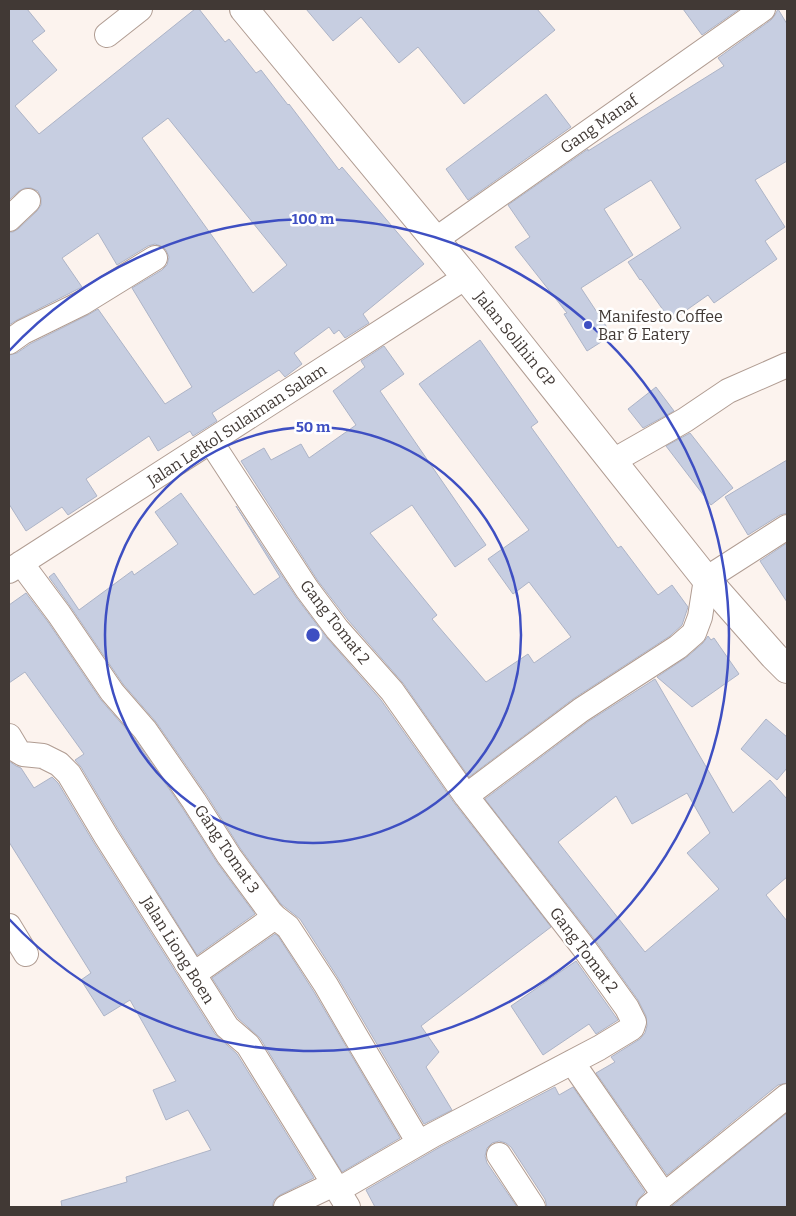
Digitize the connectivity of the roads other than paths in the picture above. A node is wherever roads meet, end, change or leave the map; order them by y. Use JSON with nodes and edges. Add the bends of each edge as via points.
{"nodes":[{"id":1,"x":140,"y":9,"type":"edge"},
{"id":2,"x":244,"y":9,"type":"edge"},
{"id":3,"x":764,"y":9,"type":"edge"},
{"id":4,"x":107,"y":35,"type":"dead end"},
{"id":5,"x":28,"y":201,"type":"dead end"},
{"id":6,"x":9,"y":219,"type":"edge"},
{"id":7,"x":435,"y":240,"type":"junction"},
{"id":8,"x":155,"y":258,"type":"dead end"},
{"id":9,"x":466,"y":277,"type":"junction"},
{"id":10,"x":9,"y":342,"type":"edge"},
{"id":11,"x":787,"y":365,"type":"edge"},
{"id":12,"x":211,"y":442,"type":"junction"},
{"id":13,"x":612,"y":461,"type":"junction"},
{"id":14,"x":787,"y":527,"type":"edge"},
{"id":15,"x":15,"y":567,"type":"edge"},
{"id":16,"x":706,"y":579,"type":"junction"},
{"id":17,"x":787,"y":670,"type":"edge"},
{"id":18,"x":9,"y":736,"type":"edge"},
{"id":19,"x":466,"y":796,"type":"junction"},
{"id":20,"x":275,"y":917,"type":"junction"},
{"id":21,"x":9,"y":926,"type":"edge"},
{"id":22,"x":26,"y":954,"type":"dead end"},
{"id":23,"x":194,"y":974,"type":"junction"},
{"id":24,"x":572,"y":1062,"type":"junction"},
{"id":25,"x":787,"y":1096,"type":"edge"},
{"id":26,"x":420,"y":1143,"type":"junction"},
{"id":27,"x":499,"y":1155,"type":"dead end"},
{"id":28,"x":340,"y":1194,"type":"edge"},
{"id":29,"x":657,"y":1201,"type":"edge"},
{"id":30,"x":286,"y":1207,"type":"edge"},
{"id":31,"x":533,"y":1207,"type":"edge"}],
"edges":[{"from":1,"to":4,"type":"street"},
{"from":2,"to":7,"type":"main road","name":"Jalan Solihin GP"},
{"from":3,"to":7,"type":"street","name":"Gang Manaf"},
{"from":5,"to":6,"type":"street"},
{"from":7,"to":9,"type":"main road","name":"Jalan Solihin GP"},
{"from":8,"to":10,"type":"street","via":[[82,303]]},
{"from":9,"to":12,"type":"street","name":"Jalan Letkol Sulaiman Salam"},
{"from":9,"to":13,"type":"main road","name":"Jalan Solihin GP"},
{"from":11,"to":13,"type":"street","via":[[728,391],[686,420]]},
{"from":12,"to":15,"type":"street","name":"Jalan Letkol Sulaiman Salam"},
{"from":12,"to":19,"type":"street","name":"Gang Tomat 2","via":[[308,589],[337,629],[392,691]]},
{"from":13,"to":16,"type":"main road","name":"Jalan Solihin GP"},
{"from":14,"to":16,"type":"street"},
{"from":15,"to":20,"type":"street","name":"Gang Tomat 3","via":[[60,614],[112,692],[145,730],[229,856]]},
{"from":16,"to":17,"type":"main road","name":"Jalan Solihin GP"},
{"from":16,"to":19,"type":"street","via":[[700,618],[694,633],[678,647],[581,710]]},
{"from":18,"to":23,"type":"street","name":"Jalan Liong Boen","via":[[18,752],[43,756],[59,764],[69,774]]},
{"from":19,"to":24,"type":"street","name":"Gang Tomat 2","via":[[584,948],[633,1019],[632,1028]]},
{"from":20,"to":23,"type":"street"},
{"from":20,"to":26,"type":"street","name":"Gang Tomat 3","via":[[288,927],[326,985]]},
{"from":21,"to":22,"type":"street"},
{"from":23,"to":28,"type":"street","name":"Jalan Liong Boen","via":[[227,1027],[248,1045]]},
{"from":24,"to":26,"type":"street"},
{"from":24,"to":29,"type":"street"},
{"from":25,"to":29,"type":"street"},
{"from":26,"to":28,"type":"street"},
{"from":27,"to":31,"type":"street"},
{"from":28,"to":30,"type":"street"}]}
